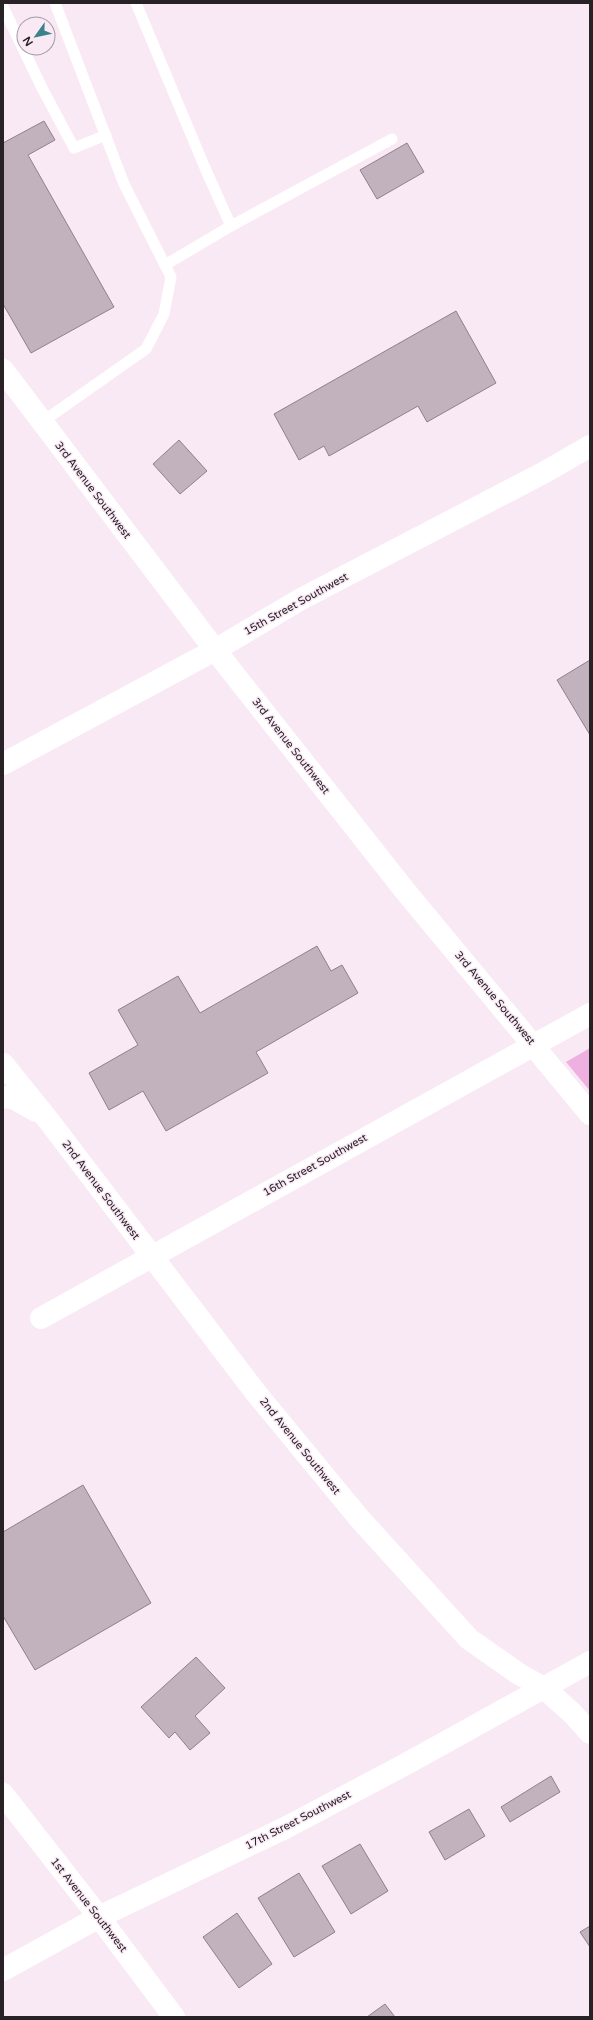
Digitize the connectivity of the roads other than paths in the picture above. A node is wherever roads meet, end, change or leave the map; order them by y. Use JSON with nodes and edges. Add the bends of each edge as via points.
{"nodes":[{"id":1,"x":54,"y":3,"type":"edge"},
{"id":2,"x":136,"y":3,"type":"edge"},
{"id":3,"x":3,"y":7,"type":"edge"},
{"id":4,"x":106,"y":135,"type":"junction"},
{"id":5,"x":392,"y":139,"type":"dead end"},
{"id":6,"x":231,"y":226,"type":"junction"},
{"id":7,"x":165,"y":265,"type":"junction"},
{"id":8,"x":3,"y":370,"type":"edge"},
{"id":9,"x":42,"y":422,"type":"junction"},
{"id":10,"x":590,"y":446,"type":"edge"},
{"id":11,"x":215,"y":650,"type":"junction"},
{"id":12,"x":3,"y":764,"type":"edge"},
{"id":13,"x":590,"y":1014,"type":"edge"},
{"id":14,"x":533,"y":1045,"type":"junction"},
{"id":15,"x":3,"y":1064,"type":"edge"},
{"id":16,"x":3,"y":1097,"type":"edge"},
{"id":17,"x":590,"y":1114,"type":"edge"},
{"id":18,"x":49,"y":1120,"type":"junction"},
{"id":19,"x":151,"y":1256,"type":"junction"},
{"id":20,"x":41,"y":1318,"type":"dead end"},
{"id":21,"x":590,"y":1662,"type":"edge"},
{"id":22,"x":544,"y":1688,"type":"junction"},
{"id":23,"x":590,"y":1733,"type":"edge"},
{"id":24,"x":3,"y":1794,"type":"edge"},
{"id":25,"x":99,"y":1917,"type":"junction"},
{"id":26,"x":3,"y":1970,"type":"edge"},
{"id":27,"x":174,"y":2017,"type":"edge"}],
"edges":[{"from":1,"to":4,"type":"lane"},
{"from":2,"to":6,"type":"lane"},
{"from":3,"to":4,"type":"lane","via":[[74,148]]},
{"from":4,"to":7,"type":"lane","via":[[124,184]]},
{"from":5,"to":6,"type":"lane"},
{"from":6,"to":7,"type":"lane"},
{"from":7,"to":9,"type":"lane","via":[[171,277],[164,314],[146,349]]},
{"from":8,"to":9,"type":"street","name":"3rd Avenue Southwest"},
{"from":9,"to":11,"type":"street","name":"3rd Avenue Southwest"},
{"from":10,"to":11,"type":"street","name":"15th Street Southwest","via":[[545,472],[301,598]]},
{"from":11,"to":12,"type":"street","name":"15th Street Southwest"},
{"from":11,"to":14,"type":"street","name":"3rd Avenue Southwest","via":[[406,892]]},
{"from":13,"to":14,"type":"street","name":"16th Street Southwest"},
{"from":14,"to":17,"type":"street","name":"3rd Avenue Southwest"},
{"from":14,"to":19,"type":"street","name":"16th Street Southwest"},
{"from":15,"to":18,"type":"street","name":"2nd Avenue Southwest"},
{"from":16,"to":18,"type":"street","name":"2nd Avenue Southwest","via":[[25,1103]]},
{"from":18,"to":19,"type":"street","name":"2nd Avenue Southwest"},
{"from":19,"to":20,"type":"street","name":"16th Street Southwest"},
{"from":19,"to":22,"type":"street","name":"2nd Avenue Southwest","via":[[256,1393],[359,1518],[469,1639]]},
{"from":21,"to":22,"type":"street","name":"17th Street Southwest"},
{"from":22,"to":23,"type":"street","name":"2nd Avenue Southwest"},
{"from":22,"to":25,"type":"street","name":"17th Street Southwest","via":[[285,1828]]},
{"from":24,"to":25,"type":"street","name":"1st Avenue Southwest"},
{"from":25,"to":26,"type":"street","name":"17th Street Southwest"},
{"from":25,"to":27,"type":"street","name":"1st Avenue Southwest"}]}
